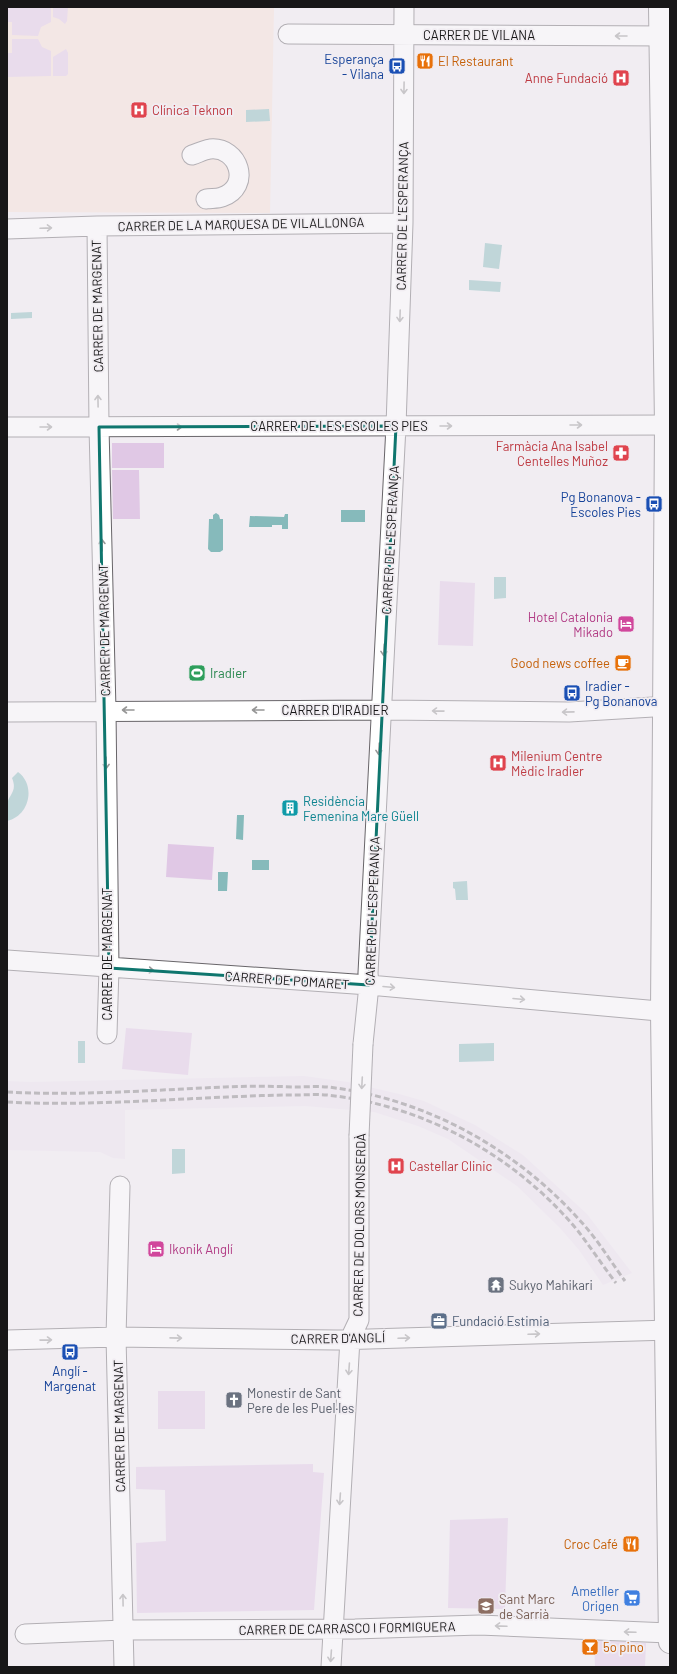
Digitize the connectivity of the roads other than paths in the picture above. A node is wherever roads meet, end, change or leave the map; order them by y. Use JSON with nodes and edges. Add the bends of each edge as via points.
{"nodes":[{"id":1,"x":404,"y":7,"type":"edge"},
{"id":2,"x":660,"y":7,"type":"edge"},
{"id":3,"x":288,"y":34,"type":"dead end"},
{"id":4,"x":404,"y":35,"type":"junction"},
{"id":5,"x":665,"y":36,"type":"edge"},
{"id":6,"x":192,"y":155,"type":"dead end"},
{"id":7,"x":206,"y":198,"type":"dead end"},
{"id":8,"x":402,"y":223,"type":"junction"},
{"id":9,"x":97,"y":226,"type":"junction"},
{"id":10,"x":7,"y":230,"type":"edge"},
{"id":11,"x":668,"y":425,"type":"edge"},
{"id":12,"x":396,"y":426,"type":"junction"},
{"id":13,"x":7,"y":427,"type":"edge"},
{"id":14,"x":98,"y":427,"type":"junction"},
{"id":15,"x":667,"y":706,"type":"edge"},
{"id":16,"x":106,"y":710,"type":"junction"},
{"id":17,"x":381,"y":710,"type":"junction"},
{"id":18,"x":7,"y":712,"type":"edge"},
{"id":19,"x":7,"y":960,"type":"edge"},
{"id":20,"x":666,"y":963,"type":"edge"},
{"id":21,"x":109,"y":968,"type":"junction"},
{"id":22,"x":369,"y":985,"type":"junction"},
{"id":23,"x":666,"y":1012,"type":"edge"},
{"id":24,"x":107,"y":1034,"type":"dead end"},
{"id":25,"x":364,"y":1044,"type":"joint"},
{"id":26,"x":120,"y":1186,"type":"dead end"},
{"id":27,"x":668,"y":1330,"type":"edge"},
{"id":28,"x":116,"y":1337,"type":"junction"},
{"id":29,"x":350,"y":1339,"type":"junction"},
{"id":30,"x":7,"y":1340,"type":"edge"},
{"id":31,"x":334,"y":1628,"type":"junction"},
{"id":32,"x":124,"y":1630,"type":"junction"},
{"id":33,"x":25,"y":1634,"type":"dead end"},
{"id":34,"x":670,"y":1637,"type":"edge"},
{"id":35,"x":124,"y":1667,"type":"edge"},
{"id":36,"x":331,"y":1667,"type":"edge"}],
"edges":[{"from":1,"to":4,"type":"street","name":"CARRER DE L'ESPERANÇA"},
{"from":2,"to":5,"type":"street"},
{"from":3,"to":4,"type":"street","name":"CARRER DE VILANA"},
{"from":5,"to":4,"type":"street","name":"CARRER DE VILANA","one_way":true},
{"from":4,"to":8,"type":"street","name":"CARRER DE L'ESPERANÇA","one_way":true},
{"from":5,"to":11,"type":"street"},
{"from":6,"to":7,"type":"street","via":[[210,149],[219,150],[237,163],[240,173],[238,183],[232,192],[221,198]]},
{"from":8,"to":9,"type":"street","name":"CARRER DE LA MARQUESA DE VILALLONGA"},
{"from":8,"to":12,"type":"street","name":"CARRER DE L'ESPERANÇA","one_way":true},
{"from":10,"to":9,"type":"street","name":"CARRER DE LA MARQUESA DE VILALLONGA","one_way":true},
{"from":14,"to":9,"type":"street","name":"CARRER DE MARGENAT","one_way":true},
{"from":12,"to":11,"type":"street","name":"CARRER DE LES ESCOLES PIES","one_way":true},
{"from":11,"to":15,"type":"street"},
{"from":14,"to":12,"type":"street","name":"CARRER DE LES ESCOLES PIES","one_way":true},
{"from":12,"to":17,"type":"street","name":"CARRER DE L'ESPERANÇA","one_way":true},
{"from":13,"to":14,"type":"street","name":"CARRER DE LES ESCOLES PIES","one_way":true},
{"from":16,"to":14,"type":"street","name":"CARRER DE MARGENAT","one_way":true},
{"from":15,"to":17,"type":"street","name":"CARRER D'IRADIER","one_way":true,"via":[[569,712]]},
{"from":15,"to":20,"type":"street"},
{"from":17,"to":16,"type":"street","name":"CARRER D'IRADIER","one_way":true},
{"from":16,"to":18,"type":"street","name":"CARRER D'IRADIER"},
{"from":16,"to":21,"type":"street","name":"CARRER DE MARGENAT","one_way":true},
{"from":17,"to":22,"type":"street","name":"CARRER DE L'ESPERANÇA","one_way":true},
{"from":19,"to":21,"type":"street","name":"CARRER DE POMARET"},
{"from":20,"to":23,"type":"street"},
{"from":21,"to":22,"type":"street","name":"CARRER DE POMARET","one_way":true},
{"from":21,"to":24,"type":"street","name":"CARRER DE MARGENAT"},
{"from":22,"to":23,"type":"street","name":"CARRER DE POMARET","one_way":true},
{"from":22,"to":25,"type":"street","name":"CARRER DE L'ESPERANÇA"},
{"from":23,"to":27,"type":"street"},
{"from":25,"to":29,"type":"street","name":"CARRER DE DOLORS MONSERDÀ","one_way":true,"bridge":true,"via":[[359,1136],[359,1320]]},
{"from":26,"to":28,"type":"street","name":"CARRER DE MARGENAT"},
{"from":29,"to":27,"type":"street","name":"CARRER D'ANGLÍ","one_way":true},
{"from":27,"to":34,"type":"street"},
{"from":28,"to":29,"type":"street","name":"CARRER D'ANGLÍ","one_way":true},
{"from":30,"to":28,"type":"street","name":"CARRER D'ANGLÍ","one_way":true},
{"from":32,"to":28,"type":"street","name":"CARRER DE MARGENAT","one_way":true},
{"from":29,"to":31,"type":"street","name":"CARRER DE DOLORS MONSERDÀ","one_way":true},
{"from":31,"to":32,"type":"street","name":"CARRER DE CARRASCO I FORMIGUERA"},
{"from":34,"to":31,"type":"street","name":"CARRER DE CARRASCO I FORMIGUERA","one_way":true,"via":[[479,1626]]},
{"from":31,"to":36,"type":"street","name":"CARRER DE DOLORS MONSERDÀ","one_way":true},
{"from":32,"to":33,"type":"street","name":"CARRER DE CARRASCO I FORMIGUERA"},
{"from":32,"to":35,"type":"street","name":"CARRER DE MARGENAT"}]}
